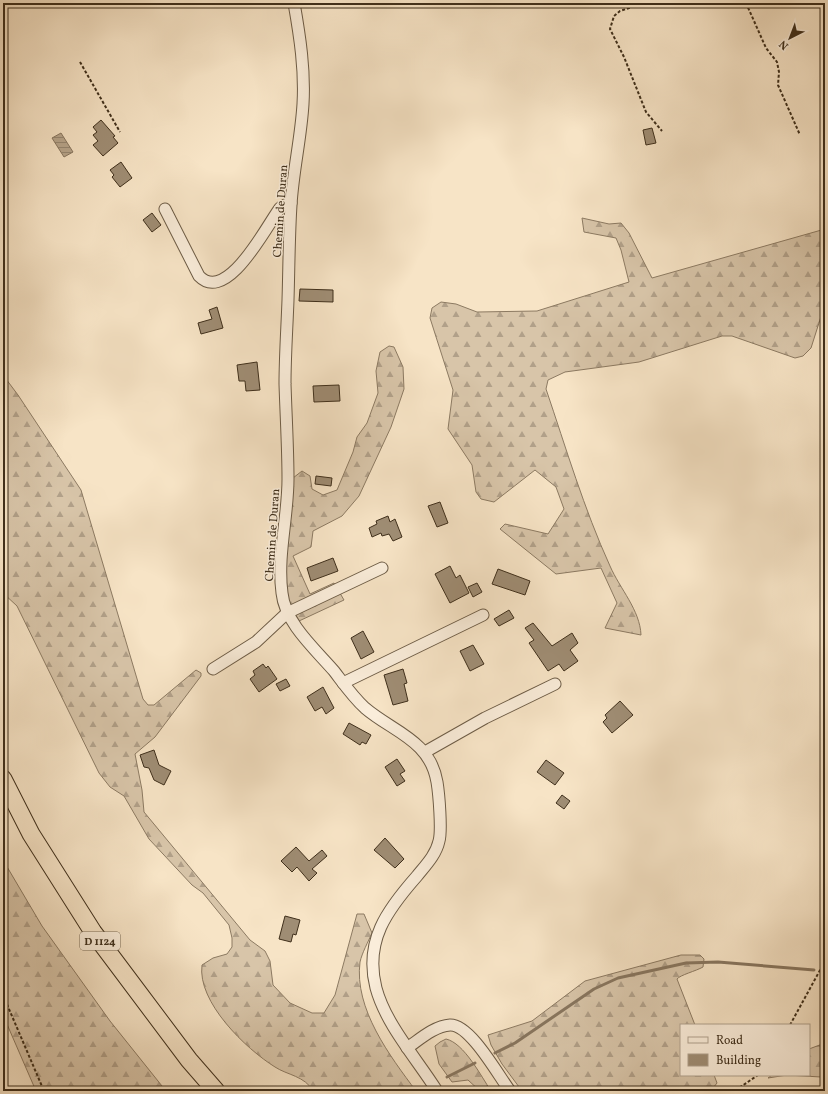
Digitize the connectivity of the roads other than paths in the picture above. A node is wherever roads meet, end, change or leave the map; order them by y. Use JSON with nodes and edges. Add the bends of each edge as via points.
{"nodes":[{"id":1,"x":294,"y":3,"type":"edge"},
{"id":2,"x":291,"y":203,"type":"junction"},
{"id":3,"x":165,"y":209,"type":"dead end"},
{"id":4,"x":382,"y":568,"type":"dead end"},
{"id":5,"x":287,"y":613,"type":"junction"},
{"id":6,"x":483,"y":615,"type":"dead end"},
{"id":7,"x":213,"y":670,"type":"dead end"},
{"id":8,"x":343,"y":683,"type":"junction"},
{"id":9,"x":555,"y":684,"type":"dead end"},
{"id":10,"x":425,"y":752,"type":"junction"},
{"id":11,"x":3,"y":779,"type":"edge"},
{"id":12,"x":406,"y":1048,"type":"junction"},
{"id":13,"x":216,"y":1091,"type":"edge"},
{"id":14,"x":437,"y":1091,"type":"edge"},
{"id":15,"x":510,"y":1091,"type":"edge"}],
"edges":[{"from":1,"to":2,"type":"street","name":"Chemin de Duran","via":[[304,73],[303,106]]},
{"from":2,"to":3,"type":"street","via":[[281,207],[250,254],[238,267],[216,282],[208,282],[199,276]]},
{"from":2,"to":5,"type":"street","name":"Chemin de Duran","via":[[285,380],[288,482],[281,575],[282,595]]},
{"from":4,"to":5,"type":"street"},
{"from":5,"to":7,"type":"street","via":[[256,642]]},
{"from":5,"to":8,"type":"street","name":"Chemin de Duran"},
{"from":6,"to":8,"type":"street"},
{"from":8,"to":10,"type":"street","name":"Chemin de Duran","via":[[367,710],[410,738]]},
{"from":9,"to":10,"type":"street","via":[[485,718]]},
{"from":10,"to":12,"type":"street","name":"Chemin de Duran","via":[[432,764],[437,782],[440,840],[425,866],[393,903],[384,918],[374,952],[376,989]]},
{"from":11,"to":13,"type":"highway","number":"D 1124","via":[[31,834],[93,932],[189,1060]]},
{"from":12,"to":14,"type":"street","name":"Chemin de Duran"},
{"from":12,"to":15,"type":"street","via":[[436,1029],[449,1025],[460,1026],[476,1043]]}]}
